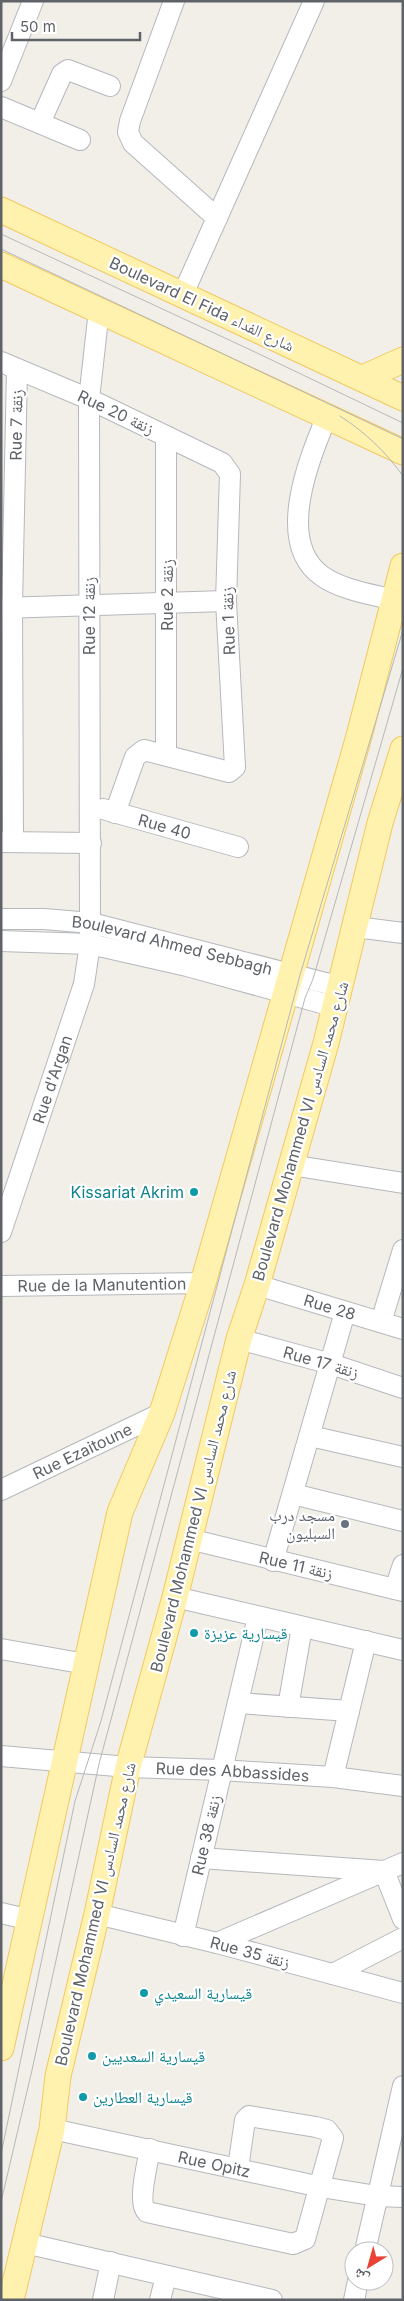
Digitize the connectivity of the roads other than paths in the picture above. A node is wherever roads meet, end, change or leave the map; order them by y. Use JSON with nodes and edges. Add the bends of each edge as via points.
{"nodes":[{"id":1,"x":33,"y":1,"type":"edge"},
{"id":2,"x":174,"y":1,"type":"edge"},
{"id":3,"x":314,"y":1,"type":"edge"},
{"id":4,"x":1,"y":81,"type":"edge"},
{"id":5,"x":110,"y":86,"type":"dead end"},
{"id":6,"x":1,"y":107,"type":"edge"},
{"id":7,"x":40,"y":123,"type":"junction"},
{"id":8,"x":80,"y":140,"type":"dead end"},
{"id":9,"x":1,"y":210,"type":"edge"},
{"id":10,"x":217,"y":218,"type":"junction"},
{"id":11,"x":1,"y":265,"type":"edge"},
{"id":12,"x":183,"y":294,"type":"junction"},
{"id":13,"x":99,"y":310,"type":"junction"},
{"id":14,"x":403,"y":360,"type":"edge"},
{"id":15,"x":9,"y":365,"type":"edge"},
{"id":16,"x":363,"y":378,"type":"junction"},
{"id":17,"x":403,"y":398,"type":"edge"},
{"id":18,"x":90,"y":399,"type":"junction"},
{"id":19,"x":327,"y":416,"type":"junction"},
{"id":20,"x":166,"y":436,"type":"junction"},
{"id":21,"x":403,"y":452,"type":"edge"},
{"id":22,"x":228,"y":468,"type":"joint"},
{"id":23,"x":403,"y":566,"type":"edge"},
{"id":24,"x":394,"y":600,"type":"junction"},
{"id":25,"x":226,"y":601,"type":"junction"},
{"id":26,"x":168,"y":604,"type":"junction"},
{"id":27,"x":89,"y":606,"type":"junction"},
{"id":28,"x":7,"y":608,"type":"edge"},
{"id":29,"x":403,"y":749,"type":"edge"},
{"id":30,"x":166,"y":754,"type":"junction"},
{"id":31,"x":90,"y":804,"type":"junction"},
{"id":32,"x":115,"y":813,"type":"junction"},
{"id":33,"x":7,"y":842,"type":"edge"},
{"id":34,"x":91,"y":843,"type":"junction"},
{"id":35,"x":238,"y":847,"type":"dead end"},
{"id":36,"x":1,"y":919,"type":"edge"},
{"id":37,"x":91,"y":923,"type":"junction"},
{"id":38,"x":356,"y":927,"type":"junction"},
{"id":39,"x":403,"y":933,"type":"edge"},
{"id":40,"x":1,"y":941,"type":"edge"},
{"id":41,"x":90,"y":944,"type":"junction"},
{"id":42,"x":189,"y":957,"type":"junction"},
{"id":43,"x":288,"y":982,"type":"junction"},
{"id":44,"x":338,"y":997,"type":"junction"},
{"id":45,"x":291,"y":1164,"type":"junction"},
{"id":46,"x":403,"y":1183,"type":"edge"},
{"id":47,"x":1,"y":1232,"type":"edge"},
{"id":48,"x":403,"y":1250,"type":"edge"},
{"id":49,"x":399,"y":1275,"type":"edge"},
{"id":50,"x":203,"y":1283,"type":"junction"},
{"id":51,"x":257,"y":1285,"type":"junction"},
{"id":52,"x":1,"y":1286,"type":"edge"},
{"id":53,"x":344,"y":1312,"type":"junction"},
{"id":54,"x":380,"y":1322,"type":"junction"},
{"id":55,"x":403,"y":1329,"type":"edge"},
{"id":56,"x":239,"y":1339,"type":"junction"},
{"id":57,"x":331,"y":1364,"type":"junction"},
{"id":58,"x":403,"y":1388,"type":"edge"},
{"id":59,"x":162,"y":1413,"type":"junction"},
{"id":60,"x":310,"y":1436,"type":"junction"},
{"id":61,"x":403,"y":1457,"type":"edge"},
{"id":62,"x":1,"y":1490,"type":"edge"},
{"id":63,"x":293,"y":1494,"type":"junction"},
{"id":64,"x":403,"y":1521,"type":"edge"},
{"id":65,"x":189,"y":1539,"type":"junction"},
{"id":66,"x":274,"y":1560,"type":"junction"},
{"id":67,"x":403,"y":1565,"type":"edge"},
{"id":68,"x":399,"y":1590,"type":"edge"},
{"id":69,"x":175,"y":1597,"type":"junction"},
{"id":70,"x":258,"y":1617,"type":"junction"},
{"id":71,"x":302,"y":1627,"type":"junction"},
{"id":72,"x":366,"y":1642,"type":"junction"},
{"id":73,"x":1,"y":1649,"type":"edge"},
{"id":74,"x":403,"y":1650,"type":"edge"},
{"id":75,"x":86,"y":1664,"type":"junction"},
{"id":76,"x":238,"y":1703,"type":"junction"},
{"id":77,"x":288,"y":1707,"type":"junction"},
{"id":78,"x":349,"y":1711,"type":"junction"},
{"id":79,"x":1,"y":1756,"type":"edge"},
{"id":80,"x":64,"y":1760,"type":"junction"},
{"id":81,"x":128,"y":1767,"type":"junction"},
{"id":82,"x":221,"y":1770,"type":"junction"},
{"id":83,"x":333,"y":1777,"type":"junction"},
{"id":84,"x":403,"y":1786,"type":"edge"},
{"id":85,"x":201,"y":1858,"type":"junction"},
{"id":86,"x":403,"y":1862,"type":"edge"},
{"id":87,"x":384,"y":1871,"type":"junction"},
{"id":88,"x":1,"y":1913,"type":"edge"},
{"id":89,"x":97,"y":1914,"type":"junction"},
{"id":90,"x":403,"y":1919,"type":"edge"},
{"id":91,"x":30,"y":1920,"type":"junction"},
{"id":92,"x":183,"y":1936,"type":"junction"},
{"id":93,"x":403,"y":1938,"type":"edge"},
{"id":94,"x":217,"y":1943,"type":"junction"},
{"id":95,"x":333,"y":1974,"type":"junction"},
{"id":96,"x":403,"y":1993,"type":"edge"},
{"id":97,"x":1,"y":2048,"type":"edge"},
{"id":98,"x":403,"y":2086,"type":"edge"},
{"id":99,"x":399,"y":2120,"type":"edge"},
{"id":100,"x":52,"y":2129,"type":"junction"},
{"id":101,"x":150,"y":2149,"type":"junction"},
{"id":102,"x":238,"y":2168,"type":"junction"},
{"id":103,"x":321,"y":2187,"type":"junction"},
{"id":104,"x":377,"y":2196,"type":"junction"},
{"id":105,"x":403,"y":2196,"type":"edge"},
{"id":106,"x":367,"y":2241,"type":"edge"},
{"id":107,"x":25,"y":2243,"type":"junction"},
{"id":108,"x":111,"y":2262,"type":"junction"},
{"id":109,"x":166,"y":2276,"type":"junction"},
{"id":110,"x":219,"y":2294,"type":"edge"},
{"id":111,"x":11,"y":2300,"type":"edge"},
{"id":112,"x":103,"y":2300,"type":"edge"},
{"id":113,"x":160,"y":2300,"type":"edge"},
{"id":114,"x":270,"y":2300,"type":"edge"}],
"edges":[{"from":1,"to":4,"type":"street"},
{"from":2,"to":10,"type":"street","via":[[128,132],[133,143]]},
{"from":3,"to":10,"type":"street"},
{"from":5,"to":7,"type":"street","via":[[68,70],[62,74]]},
{"from":6,"to":7,"type":"street"},
{"from":7,"to":8,"type":"street"},
{"from":9,"to":12,"type":"main road","name":"Boulevard El Fida شارع الفداء"},
{"from":10,"to":12,"type":"street"},
{"from":11,"to":13,"type":"main road"},
{"from":12,"to":16,"type":"main road","name":"Boulevard El Fida شارع الفداء"},
{"from":13,"to":18,"type":"street","name":"Rue 12 زنقة"},
{"from":13,"to":19,"type":"main road"},
{"from":14,"to":16,"type":"main road"},
{"from":15,"to":18,"type":"street","name":"Rue 20 زنقة"},
{"from":15,"to":28,"type":"street","name":"Rue 7 زنقة"},
{"from":16,"to":17,"type":"main road","name":"Boulevard El Fida شارع الفداء"},
{"from":18,"to":20,"type":"street","name":"Rue 20 زنقة"},
{"from":18,"to":27,"type":"street","name":"Rue 12 زنقة"},
{"from":19,"to":21,"type":"main road"},
{"from":19,"to":24,"type":"street","via":[[301,490],[300,532],[305,554],[316,571],[332,581]]},
{"from":20,"to":22,"type":"street","name":"Rue 20 زنقة"},
{"from":20,"to":26,"type":"street","name":"Rue 2 زنقة"},
{"from":22,"to":25,"type":"street","name":"Rue 1 زنقة"},
{"from":23,"to":24,"type":"main road"},
{"from":24,"to":43,"type":"main road","via":[[359,736]]},
{"from":25,"to":26,"type":"street"},
{"from":25,"to":30,"type":"street","name":"Rue 1 زنقة","via":[[235,767],[229,772]]},
{"from":26,"to":27,"type":"street"},
{"from":26,"to":30,"type":"street","name":"Rue 2 زنقة"},
{"from":27,"to":28,"type":"street"},
{"from":27,"to":31,"type":"street","name":"Rue 12 زنقة"},
{"from":28,"to":33,"type":"street","name":"Rue 7 زنقة"},
{"from":29,"to":38,"type":"main road","name":"Boulevard Mohammed VI شارع محمد السادس","via":[[380,823]]},
{"from":30,"to":32,"type":"street","via":[[144,750],[135,757]]},
{"from":31,"to":32,"type":"street","name":"Rue 40"},
{"from":31,"to":34,"type":"street","name":"Rue 12 زنقة"},
{"from":32,"to":35,"type":"street","name":"Rue 40"},
{"from":33,"to":34,"type":"street"},
{"from":34,"to":37,"type":"street","name":"Rue 12 زنقة"},
{"from":36,"to":37,"type":"street","name":"Boulevard Ahmed Sebbagh","via":[[44,918]]},
{"from":37,"to":41,"type":"street","name":"Rue d'Argan"},
{"from":37,"to":42,"type":"street","name":"Boulevard Ahmed Sebbagh"},
{"from":38,"to":39,"type":"street"},
{"from":38,"to":44,"type":"main road","name":"Boulevard Mohammed VI شارع محمد السادس"},
{"from":40,"to":41,"type":"street","name":"Boulevard Ahmed Sebbagh"},
{"from":41,"to":42,"type":"street","name":"Boulevard Ahmed Sebbagh"},
{"from":41,"to":47,"type":"street","name":"Rue d'Argan","via":[[84,984]]},
{"from":42,"to":43,"type":"street","name":"Boulevard Ahmed Sebbagh"},
{"from":43,"to":44,"type":"street","name":"Boulevard Ahmed Sebbagh"},
{"from":43,"to":50,"type":"main road"},
{"from":44,"to":45,"type":"main road","name":"Boulevard Mohammed VI شارع محمد السادس"},
{"from":45,"to":46,"type":"street"},
{"from":45,"to":51,"type":"main road","name":"Boulevard Mohammed VI شارع محمد السادس"},
{"from":48,"to":49,"type":"street"},
{"from":49,"to":54,"type":"street"},
{"from":50,"to":52,"type":"street","name":"Rue de la Manutention"},
{"from":50,"to":59,"type":"main road"},
{"from":51,"to":53,"type":"street","name":"Rue 28"},
{"from":51,"to":56,"type":"main road","name":"Boulevard Mohammed VI شارع محمد السادس"},
{"from":53,"to":54,"type":"street","name":"Rue 28"},
{"from":53,"to":57,"type":"street"},
{"from":54,"to":55,"type":"street","name":"Rue 28"},
{"from":56,"to":57,"type":"street","name":"Rue 17 زنقة"},
{"from":56,"to":65,"type":"main road","name":"Boulevard Mohammed VI شارع محمد السادس"},
{"from":57,"to":58,"type":"street","name":"Rue 17 زنقة"},
{"from":57,"to":60,"type":"street"},
{"from":59,"to":62,"type":"street","name":"Rue Ezaitoune"},
{"from":59,"to":75,"type":"main road","via":[[120,1512]]},
{"from":60,"to":61,"type":"street"},
{"from":60,"to":63,"type":"street"},
{"from":63,"to":64,"type":"street"},
{"from":63,"to":66,"type":"street"},
{"from":65,"to":66,"type":"street","name":"Rue 11 زنقة"},
{"from":65,"to":69,"type":"main road","name":"Boulevard Mohammed VI شارع محمد السادس"},
{"from":66,"to":68,"type":"street","name":"Rue 11 زنقة"},
{"from":67,"to":68,"type":"street"},
{"from":69,"to":70,"type":"street"},
{"from":69,"to":81,"type":"main road","name":"Boulevard Mohammed VI شارع محمد السادس"},
{"from":70,"to":71,"type":"street"},
{"from":70,"to":76,"type":"street","name":"Rue 38 زنقة"},
{"from":71,"to":72,"type":"street"},
{"from":71,"to":77,"type":"street"},
{"from":72,"to":74,"type":"street"},
{"from":72,"to":78,"type":"street"},
{"from":73,"to":75,"type":"street"},
{"from":75,"to":80,"type":"main road"},
{"from":76,"to":77,"type":"street"},
{"from":76,"to":82,"type":"street","name":"Rue 38 زنقة"},
{"from":77,"to":78,"type":"street"},
{"from":78,"to":83,"type":"street"},
{"from":79,"to":80,"type":"street","name":"Rue des Abbassides"},
{"from":80,"to":81,"type":"street","name":"Rue des Abbassides"},
{"from":80,"to":91,"type":"main road"},
{"from":81,"to":82,"type":"street","name":"Rue des Abbassides"},
{"from":81,"to":89,"type":"main road","name":"Boulevard Mohammed VI شارع محمد السادس"},
{"from":82,"to":83,"type":"street","name":"Rue des Abbassides"},
{"from":82,"to":85,"type":"street","name":"Rue 38 زنقة"},
{"from":83,"to":84,"type":"street","name":"Rue des Abbassides"},
{"from":85,"to":87,"type":"street"},
{"from":85,"to":92,"type":"street","name":"Rue 38 زنقة"},
{"from":86,"to":87,"type":"street"},
{"from":87,"to":90,"type":"street"},
{"from":87,"to":94,"type":"street"},
{"from":88,"to":91,"type":"street"},
{"from":89,"to":92,"type":"street","name":"Rue 35 زنقة"},
{"from":89,"to":100,"type":"main road","name":"Boulevard Mohammed VI شارع محمد السادس","via":[[58,2076]]},
{"from":91,"to":97,"type":"main road"},
{"from":92,"to":94,"type":"street","name":"Rue 35 زنقة"},
{"from":93,"to":95,"type":"street"},
{"from":94,"to":95,"type":"street","name":"Rue 35 زنقة"},
{"from":95,"to":96,"type":"street","name":"Rue 35 زنقة"},
{"from":98,"to":99,"type":"street"},
{"from":99,"to":104,"type":"street"},
{"from":100,"to":101,"type":"street","name":"Rue Opitz"},
{"from":100,"to":107,"type":"main road","name":"Boulevard Mohammed VI شارع محمد السادس"},
{"from":101,"to":102,"type":"street","name":"Rue Opitz"},
{"from":101,"to":103,"type":"street","via":[[143,2194],[143,2206],[147,2212],[294,2244],[305,2239]]},
{"from":102,"to":103,"type":"street","name":"Rue Opitz"},
{"from":102,"to":103,"type":"street","via":[[245,2120],[253,2116],[322,2128],[330,2133],[332,2145]]},
{"from":103,"to":104,"type":"street","name":"Rue Opitz"},
{"from":104,"to":105,"type":"street","name":"Rue Opitz"},
{"from":104,"to":106,"type":"street"},
{"from":107,"to":108,"type":"street"},
{"from":107,"to":111,"type":"main road","name":"Boulevard Mohammed VI شارع محمد السادس"},
{"from":108,"to":109,"type":"street"},
{"from":108,"to":112,"type":"street"},
{"from":109,"to":110,"type":"street"},
{"from":109,"to":113,"type":"street"},
{"from":110,"to":114,"type":"street"}]}
